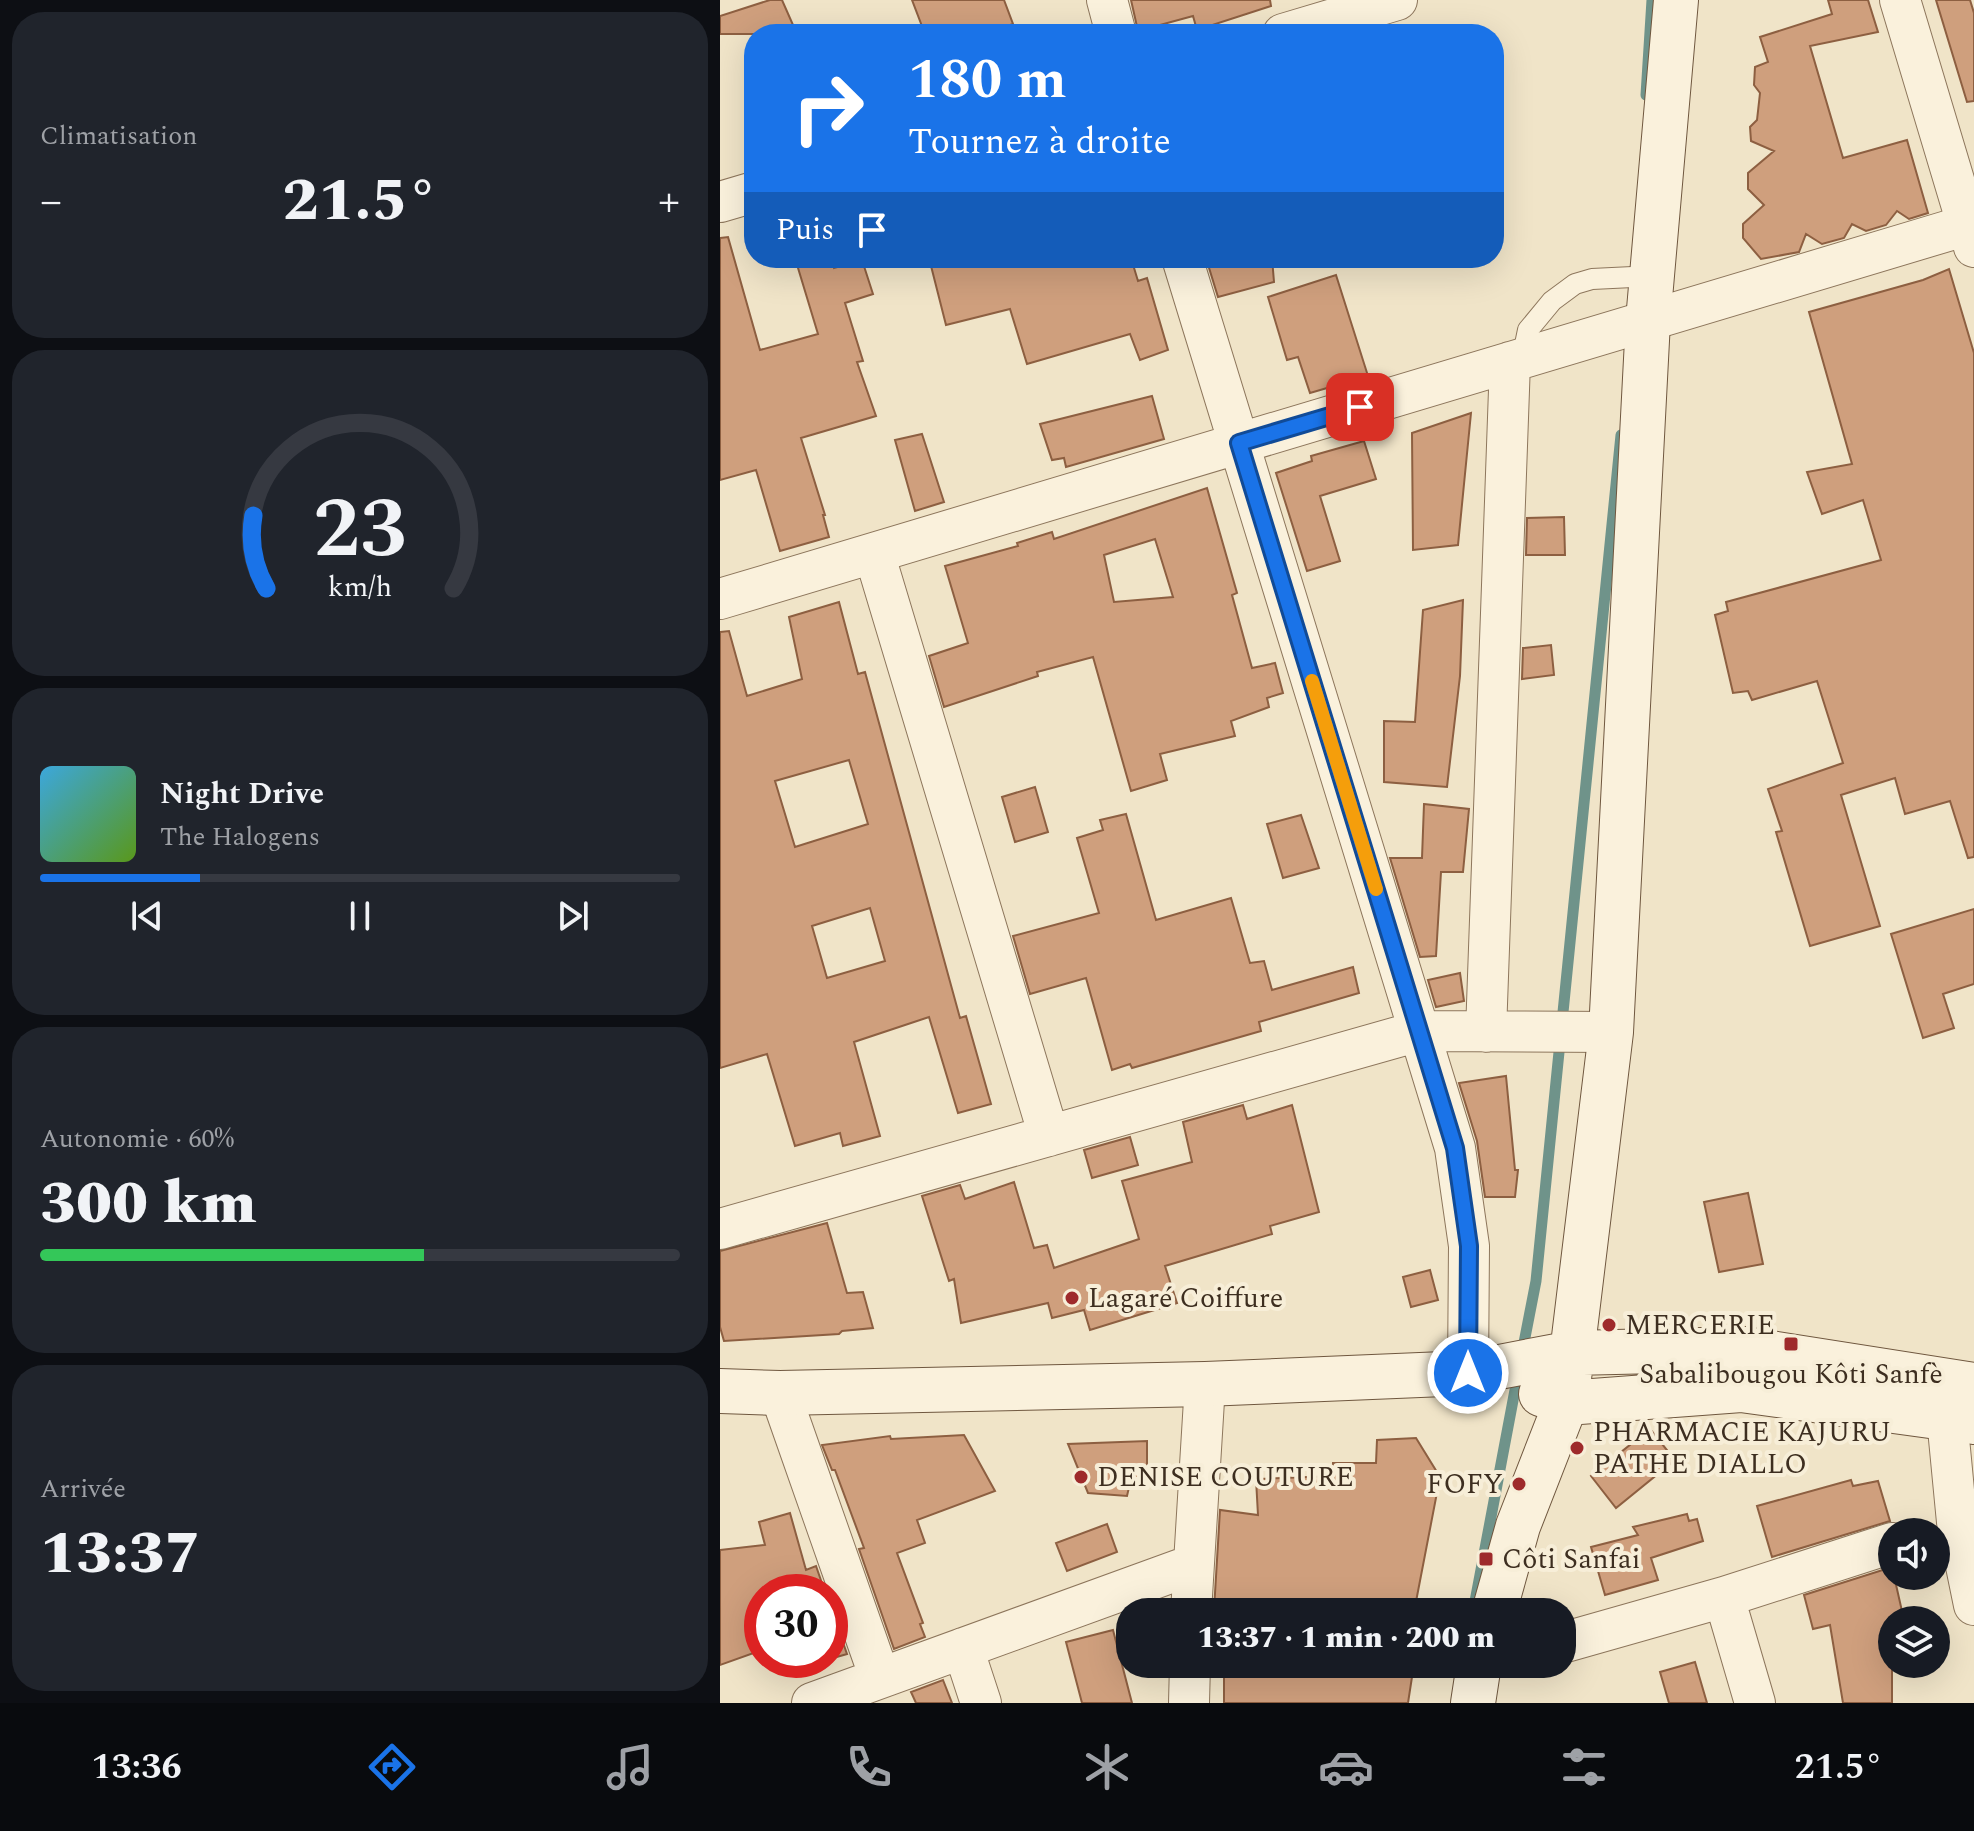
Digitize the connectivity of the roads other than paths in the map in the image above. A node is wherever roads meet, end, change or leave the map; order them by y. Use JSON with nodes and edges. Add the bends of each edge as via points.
{"nodes":[{"id":1,"x":1107,"y":0,"type":"edge"},
{"id":2,"x":1397,"y":0,"type":"edge"},
{"id":3,"x":1676,"y":0,"type":"edge"},
{"id":4,"x":1900,"y":0,"type":"edge"},
{"id":5,"x":1113,"y":24,"type":"edge"},
{"id":6,"x":1317,"y":24,"type":"edge"},
{"id":7,"x":744,"y":195,"type":"edge"},
{"id":8,"x":720,"y":202,"type":"edge"},
{"id":9,"x":1972,"y":232,"type":"edge"},
{"id":10,"x":1185,"y":268,"type":"edge"},
{"id":11,"x":1653,"y":276,"type":"junction"},
{"id":12,"x":1648,"y":321,"type":"junction"},
{"id":13,"x":1516,"y":360,"type":"junction"},
{"id":14,"x":1239,"y":443,"type":"junction"},
{"id":15,"x":874,"y":553,"type":"junction"},
{"id":16,"x":720,"y":599,"type":"edge"},
{"id":17,"x":1419,"y":1031,"type":"junction"},
{"id":18,"x":1486,"y":1032,"type":"junction"},
{"id":19,"x":1611,"y":1032,"type":"junction"},
{"id":20,"x":1049,"y":1136,"type":"junction"},
{"id":21,"x":720,"y":1229,"type":"edge"},
{"id":22,"x":1572,"y":1353,"type":"junction"},
{"id":23,"x":1475,"y":1372,"type":"junction"},
{"id":24,"x":1205,"y":1384,"type":"junction"},
{"id":25,"x":1974,"y":1385,"type":"edge"},
{"id":26,"x":720,"y":1391,"type":"edge"},
{"id":27,"x":780,"y":1393,"type":"junction"},
{"id":28,"x":1566,"y":1403,"type":"junction"},
{"id":29,"x":1960,"y":1420,"type":"edge"},
{"id":30,"x":1944,"y":1518,"type":"edge"},
{"id":31,"x":1950,"y":1546,"type":"edge"},
{"id":32,"x":1878,"y":1548,"type":"edge"},
{"id":33,"x":1192,"y":1565,"type":"junction"},
{"id":34,"x":1724,"y":1597,"type":"junction"},
{"id":35,"x":1191,"y":1598,"type":"edge"},
{"id":36,"x":1498,"y":1598,"type":"edge"},
{"id":37,"x":1974,"y":1605,"type":"edge"},
{"id":38,"x":1576,"y":1639,"type":"edge"},
{"id":39,"x":963,"y":1648,"type":"junction"},
{"id":40,"x":880,"y":1678,"type":"junction"},
{"id":41,"x":1190,"y":1678,"type":"edge"},
{"id":42,"x":812,"y":1703,"type":"edge"},
{"id":43,"x":981,"y":1703,"type":"edge"},
{"id":44,"x":1189,"y":1703,"type":"edge"},
{"id":45,"x":1755,"y":1703,"type":"edge"}],
"edges":[{"from":1,"to":5,"type":"street"},
{"from":2,"to":6,"type":"street"},
{"from":3,"to":11,"type":"main road"},
{"from":4,"to":9,"type":"street"},
{"from":7,"to":8,"type":"street"},
{"from":9,"to":12,"type":"street"},
{"from":10,"to":14,"type":"street"},
{"from":11,"to":12,"type":"main road"},
{"from":11,"to":13,"type":"lane","via":[[1575,284],[1528,330]]},
{"from":12,"to":13,"type":"street"},
{"from":12,"to":19,"type":"main road"},
{"from":13,"to":14,"type":"street"},
{"from":13,"to":18,"type":"street"},
{"from":14,"to":15,"type":"street"},
{"from":14,"to":17,"type":"street"},
{"from":15,"to":16,"type":"street"},
{"from":15,"to":20,"type":"street"},
{"from":17,"to":18,"type":"street"},
{"from":17,"to":20,"type":"street"},
{"from":17,"to":23,"type":"street","via":[[1455,1148],[1469,1246]]},
{"from":18,"to":19,"type":"street"},
{"from":19,"to":22,"type":"main road"},
{"from":20,"to":21,"type":"street"},
{"from":22,"to":23,"type":"main road"},
{"from":22,"to":25,"type":"main road","via":[[1745,1349]]},
{"from":22,"to":28,"type":"main road"},
{"from":23,"to":24,"type":"main road"},
{"from":23,"to":28,"type":"main road"},
{"from":24,"to":27,"type":"main road"},
{"from":24,"to":33,"type":"street"},
{"from":26,"to":27,"type":"main road"},
{"from":27,"to":40,"type":"street"},
{"from":28,"to":29,"type":"main road","via":[[1741,1390]]},
{"from":28,"to":36,"type":"main road","via":[[1518,1526]]},
{"from":29,"to":30,"type":"street"},
{"from":31,"to":37,"type":"street"},
{"from":32,"to":34,"type":"street"},
{"from":33,"to":35,"type":"street"},
{"from":33,"to":39,"type":"street"},
{"from":34,"to":38,"type":"street"},
{"from":34,"to":45,"type":"street"},
{"from":39,"to":40,"type":"street"},
{"from":39,"to":43,"type":"street"},
{"from":40,"to":42,"type":"street"},
{"from":41,"to":44,"type":"street"}]}
